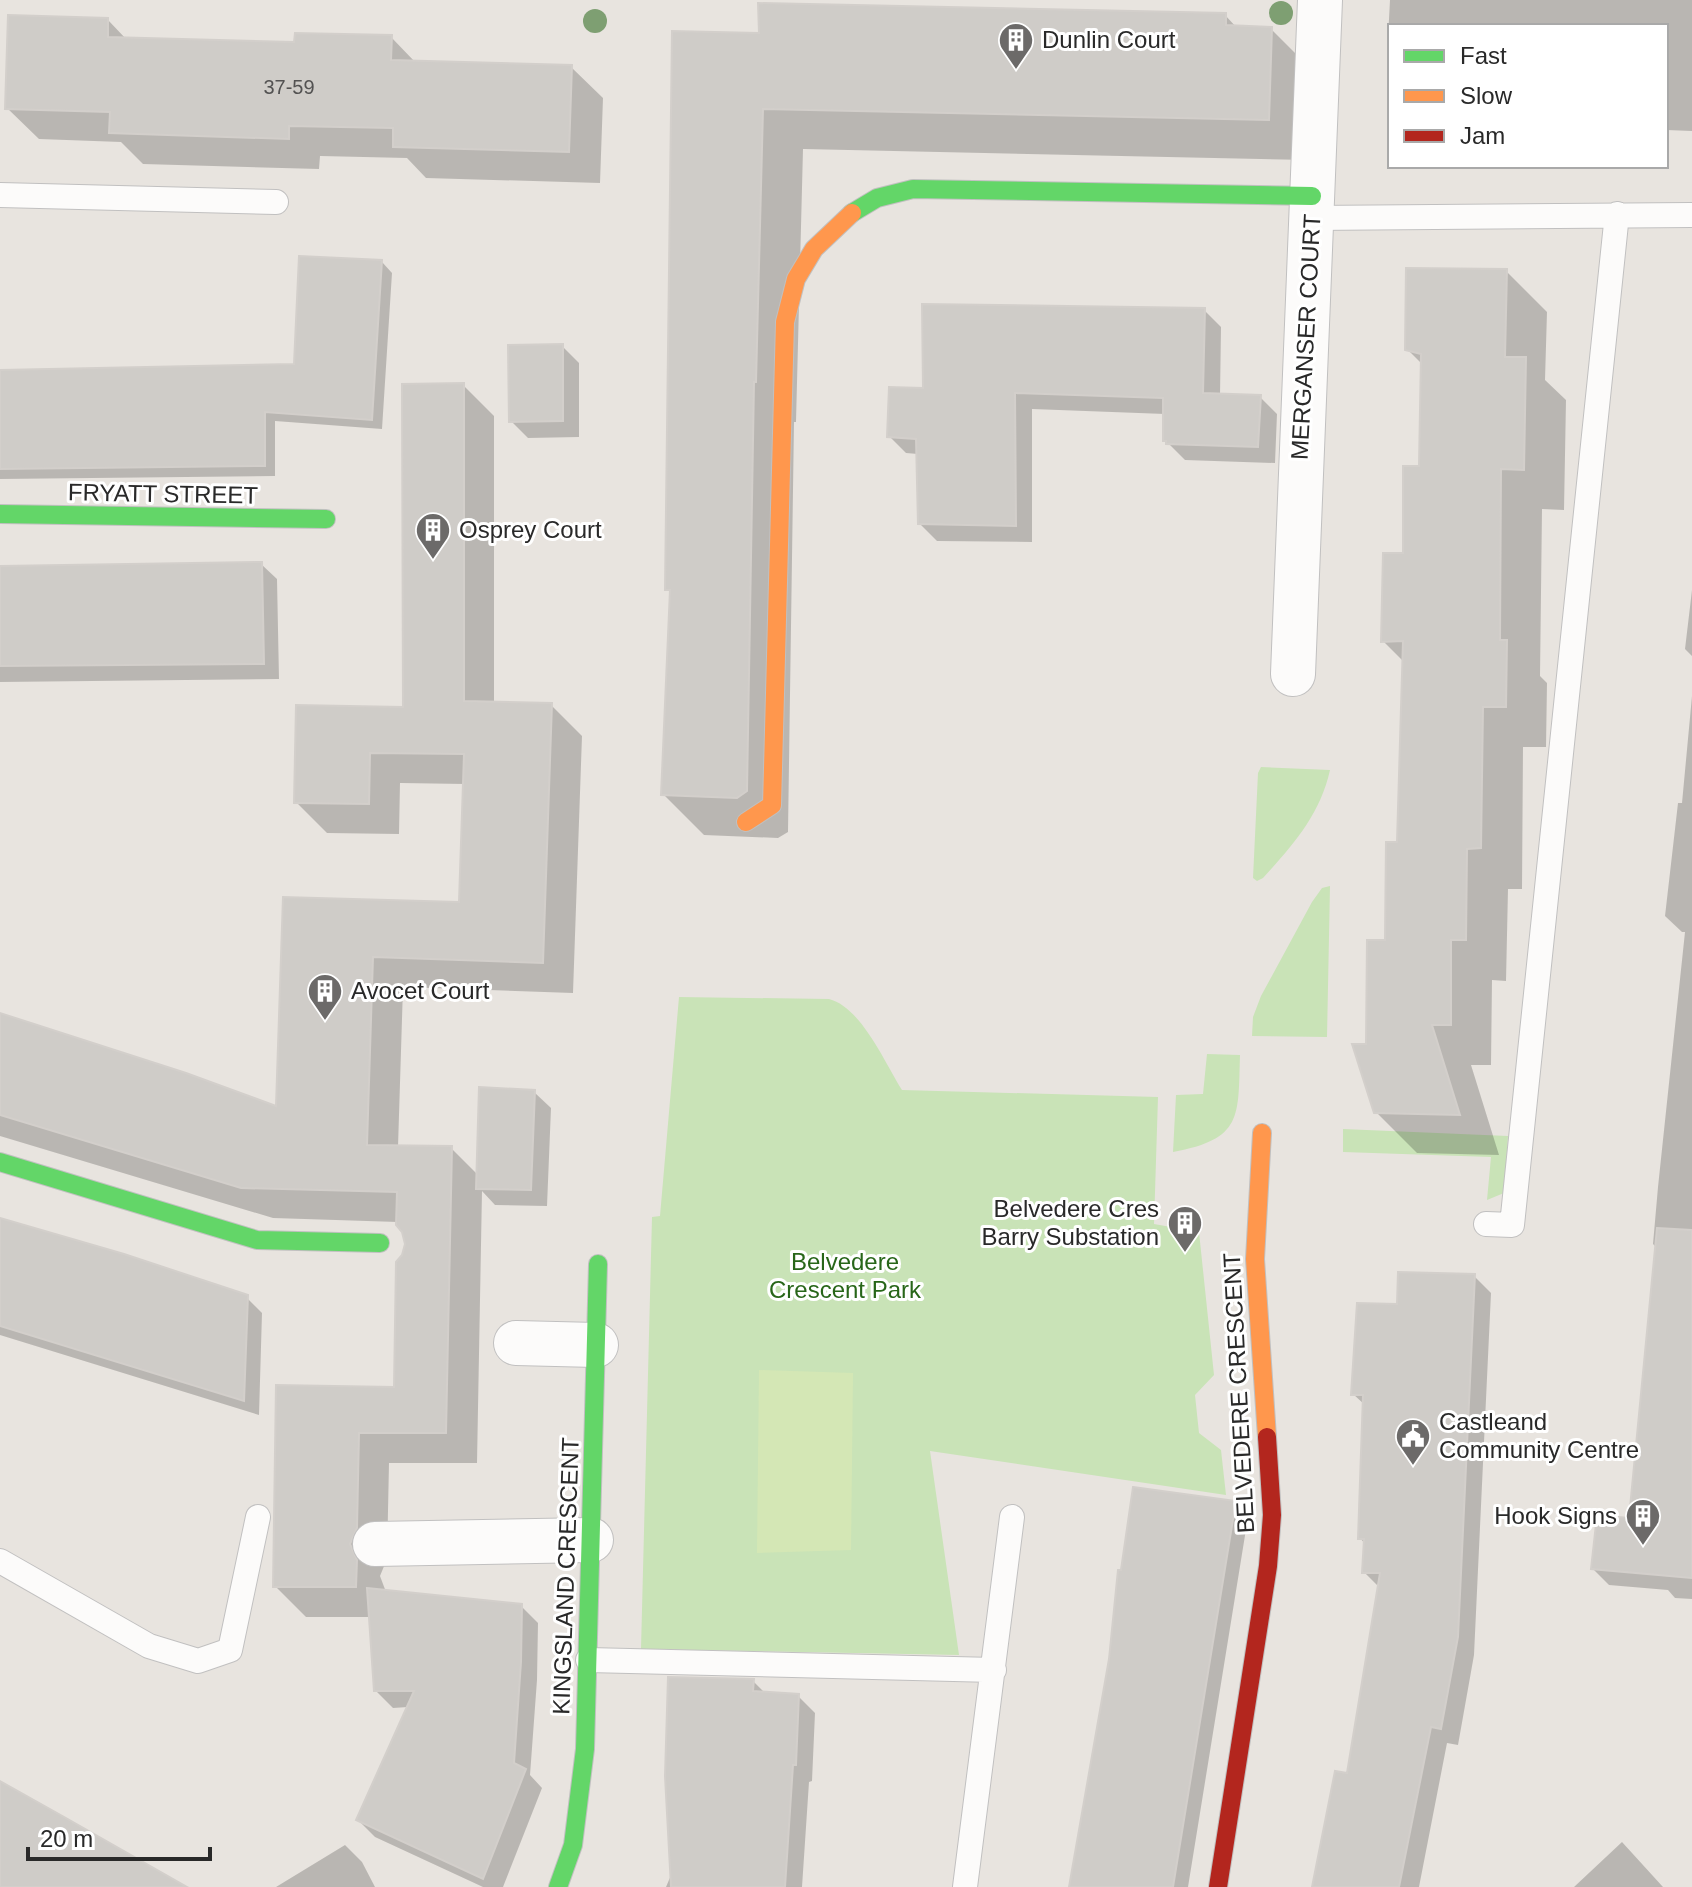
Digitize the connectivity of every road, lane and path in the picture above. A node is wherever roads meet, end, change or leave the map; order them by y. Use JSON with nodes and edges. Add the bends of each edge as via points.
{"nodes":[{"id":1,"x":1320,"y":0,"type":"edge"},
{"id":2,"x":0,"y":195,"type":"edge"},
{"id":3,"x":276,"y":202,"type":"dead end"},
{"id":4,"x":1312,"y":207,"type":"junction"},
{"id":5,"x":1617,"y":214,"type":"junction"},
{"id":6,"x":1692,"y":215,"type":"edge"},
{"id":7,"x":0,"y":514,"type":"edge"},
{"id":8,"x":326,"y":519,"type":"dead end"},
{"id":9,"x":1293,"y":674,"type":"dead end"},
{"id":10,"x":746,"y":822,"type":"dead end"},
{"id":11,"x":1262,"y":1133,"type":"dead end"},
{"id":12,"x":0,"y":1162,"type":"edge"},
{"id":13,"x":1486,"y":1224,"type":"dead end"},
{"id":14,"x":380,"y":1243,"type":"dead end"},
{"id":15,"x":598,"y":1264,"type":"dead end"},
{"id":16,"x":516,"y":1343,"type":"dead end"},
{"id":17,"x":596,"y":1345,"type":"junction"},
{"id":18,"x":258,"y":1517,"type":"dead end"},
{"id":19,"x":1012,"y":1517,"type":"dead end"},
{"id":20,"x":591,"y":1540,"type":"junction"},
{"id":21,"x":375,"y":1544,"type":"dead end"},
{"id":22,"x":0,"y":1561,"type":"edge"},
{"id":23,"x":588,"y":1660,"type":"junction"},
{"id":24,"x":994,"y":1670,"type":"junction"},
{"id":25,"x":558,"y":1887,"type":"edge"},
{"id":26,"x":965,"y":1887,"type":"edge"},
{"id":27,"x":1218,"y":1887,"type":"edge"}],
"edges":[{"from":1,"to":4,"type":"street","name":"MERGANSER COURT"},
{"from":2,"to":3,"type":"lane"},
{"from":4,"to":5,"type":"lane"},
{"from":4,"to":9,"type":"street","name":"MERGANSER COURT"},
{"from":4,"to":10,"type":"street","via":[[913,189],[877,198],[845,218],[814,249],[796,279],[785,322],[772,805]]},
{"from":5,"to":6,"type":"lane"},
{"from":5,"to":13,"type":"lane","via":[[1512,1225]]},
{"from":7,"to":8,"type":"street","name":"FRYATT STREET"},
{"from":11,"to":27,"type":"street","name":"BELVEDERE CRESCENT","via":[[1255,1259],[1272,1515]]},
{"from":12,"to":14,"type":"street","via":[[257,1240]]},
{"from":15,"to":17,"type":"street","name":"KINGSLAND CRESCENT"},
{"from":16,"to":17,"type":"street"},
{"from":17,"to":20,"type":"street","name":"KINGSLAND CRESCENT"},
{"from":18,"to":22,"type":"lane","via":[[230,1650],[198,1661],[149,1646]]},
{"from":19,"to":24,"type":"lane"},
{"from":20,"to":21,"type":"street"},
{"from":20,"to":23,"type":"street","name":"KINGSLAND CRESCENT"},
{"from":23,"to":24,"type":"lane"},
{"from":23,"to":25,"type":"street","name":"KINGSLAND CRESCENT","via":[[585,1749],[573,1845]]},
{"from":24,"to":26,"type":"lane"}]}
